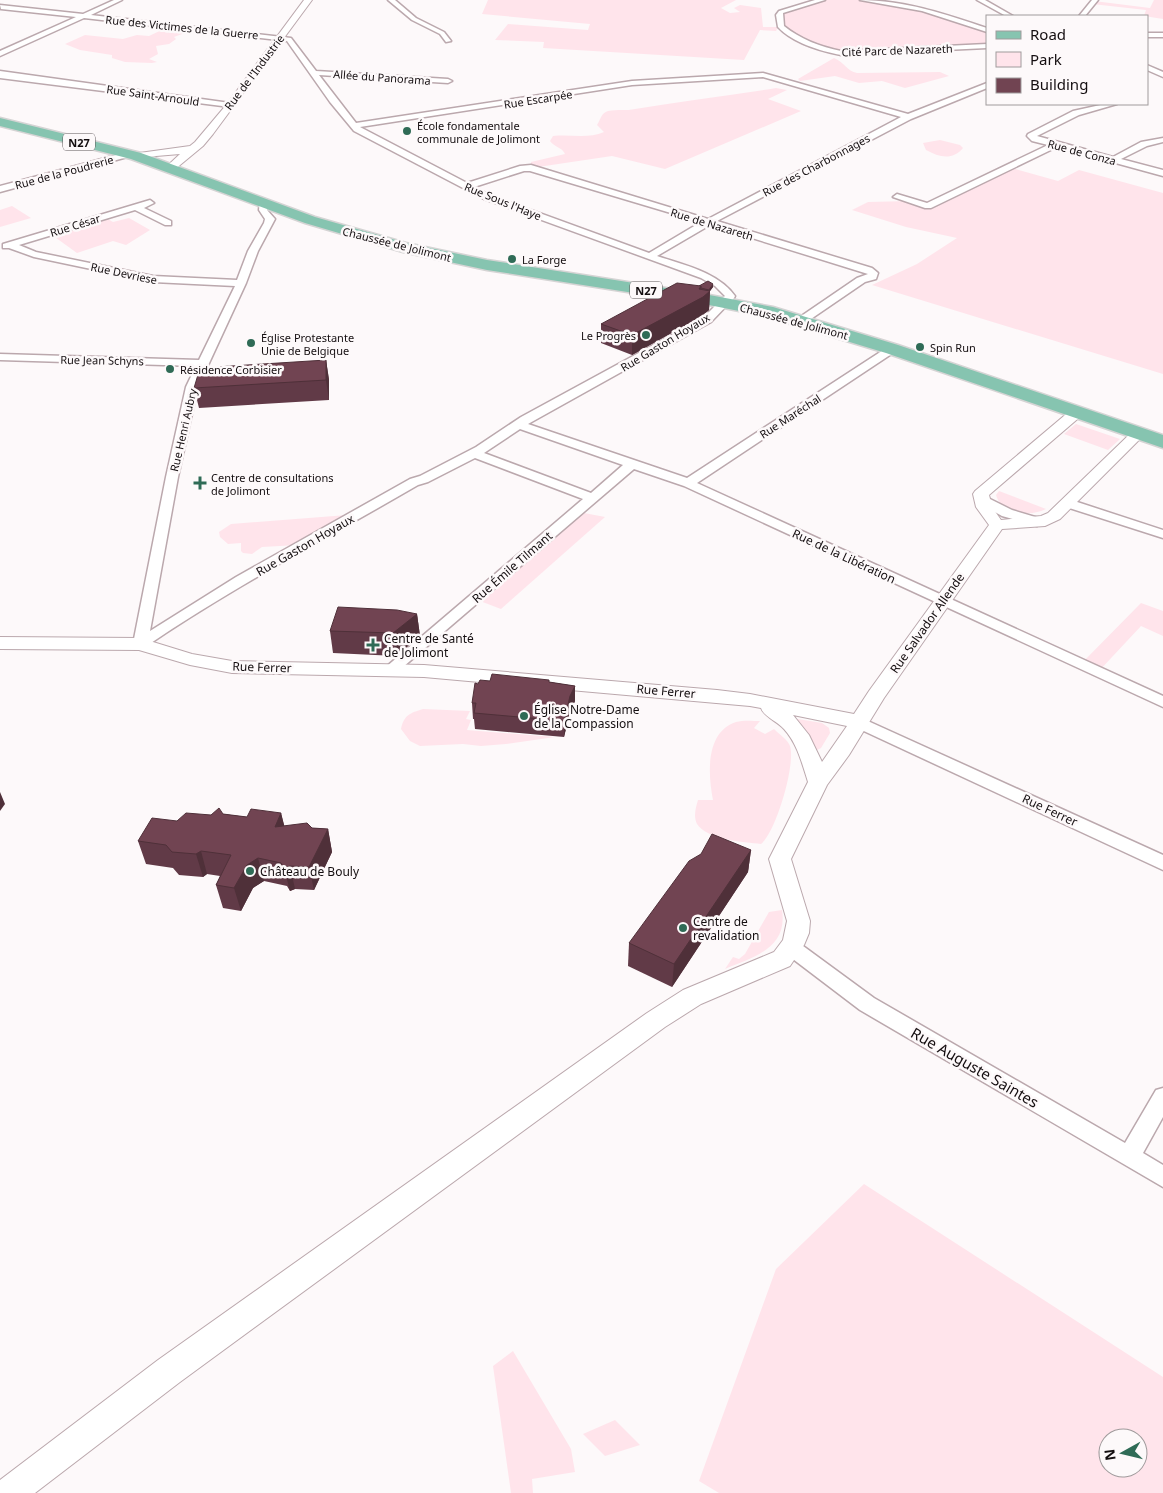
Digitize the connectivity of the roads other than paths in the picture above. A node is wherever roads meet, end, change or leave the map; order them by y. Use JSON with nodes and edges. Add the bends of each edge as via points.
{"nodes":[{"id":1,"x":19,"y":0,"type":"edge"},
{"id":2,"x":119,"y":0,"type":"edge"},
{"id":3,"x":308,"y":0,"type":"edge"},
{"id":4,"x":391,"y":0,"type":"edge"},
{"id":5,"x":822,"y":0,"type":"edge"},
{"id":6,"x":863,"y":0,"type":"edge"},
{"id":7,"x":981,"y":0,"type":"edge"},
{"id":8,"x":1095,"y":0,"type":"edge"},
{"id":9,"x":0,"y":8,"type":"edge"},
{"id":10,"x":1008,"y":15,"type":"edge"},
{"id":11,"x":1083,"y":15,"type":"edge"},
{"id":12,"x":85,"y":16,"type":"junction"},
{"id":13,"x":986,"y":30,"type":"edge"},
{"id":14,"x":1148,"y":35,"type":"edge"},
{"id":15,"x":1163,"y":35,"type":"edge"},
{"id":16,"x":280,"y":37,"type":"junction"},
{"id":17,"x":448,"y":41,"type":"dead end"},
{"id":18,"x":986,"y":46,"type":"edge"},
{"id":19,"x":0,"y":54,"type":"edge"},
{"id":20,"x":842,"y":54,"type":"junction"},
{"id":21,"x":834,"y":58,"type":"dead end"},
{"id":22,"x":1148,"y":68,"type":"edge"},
{"id":23,"x":316,"y":73,"type":"junction"},
{"id":24,"x":0,"y":75,"type":"edge"},
{"id":25,"x":1163,"y":75,"type":"edge"},
{"id":26,"x":448,"y":81,"type":"dead end"},
{"id":27,"x":986,"y":85,"type":"edge"},
{"id":28,"x":230,"y":105,"type":"junction"},
{"id":29,"x":1109,"y":105,"type":"edge"},
{"id":30,"x":908,"y":117,"type":"junction"},
{"id":31,"x":0,"y":122,"type":"edge"},
{"id":32,"x":354,"y":126,"type":"junction"},
{"id":33,"x":1163,"y":140,"type":"edge"},
{"id":34,"x":1055,"y":145,"type":"junction"},
{"id":35,"x":194,"y":146,"type":"junction"},
{"id":36,"x":132,"y":155,"type":"junction"},
{"id":37,"x":1114,"y":160,"type":"junction"},
{"id":38,"x":164,"y":166,"type":"junction"},
{"id":39,"x":1163,"y":173,"type":"edge"},
{"id":40,"x":465,"y":187,"type":"junction"},
{"id":41,"x":0,"y":189,"type":"edge"},
{"id":42,"x":897,"y":197,"type":"dead end"},
{"id":43,"x":263,"y":202,"type":"junction"},
{"id":44,"x":150,"y":203,"type":"dead end"},
{"id":45,"x":928,"y":206,"type":"junction"},
{"id":46,"x":136,"y":207,"type":"junction"},
{"id":47,"x":938,"y":209,"type":"dead end"},
{"id":48,"x":707,"y":222,"type":"junction"},
{"id":49,"x":168,"y":223,"type":"dead end"},
{"id":50,"x":5,"y":246,"type":"edge"},
{"id":51,"x":650,"y":256,"type":"junction"},
{"id":52,"x":241,"y":283,"type":"junction"},
{"id":53,"x":725,"y":303,"type":"junction"},
{"id":54,"x":801,"y":321,"type":"junction"},
{"id":55,"x":892,"y":349,"type":"junction"},
{"id":56,"x":0,"y":357,"type":"edge"},
{"id":57,"x":204,"y":363,"type":"junction"},
{"id":58,"x":1076,"y":413,"type":"junction"},
{"id":59,"x":520,"y":425,"type":"junction"},
{"id":60,"x":1138,"y":434,"type":"junction"},
{"id":61,"x":1163,"y":442,"type":"edge"},
{"id":62,"x":474,"y":453,"type":"junction"},
{"id":63,"x":632,"y":464,"type":"junction"},
{"id":64,"x":688,"y":484,"type":"junction"},
{"id":65,"x":592,"y":498,"type":"junction"},
{"id":66,"x":982,"y":499,"type":"junction"},
{"id":67,"x":1068,"y":503,"type":"junction"},
{"id":68,"x":1037,"y":522,"type":"junction"},
{"id":69,"x":997,"y":525,"type":"junction"},
{"id":70,"x":1163,"y":534,"type":"edge"},
{"id":71,"x":943,"y":601,"type":"junction"},
{"id":72,"x":0,"y":643,"type":"edge"},
{"id":73,"x":140,"y":644,"type":"junction"},
{"id":74,"x":392,"y":670,"type":"junction"},
{"id":75,"x":750,"y":700,"type":"junction"},
{"id":76,"x":1163,"y":702,"type":"edge"},
{"id":77,"x":859,"y":722,"type":"junction"},
{"id":78,"x":818,"y":782,"type":"junction"},
{"id":79,"x":1163,"y":863,"type":"edge"},
{"id":80,"x":792,"y":948,"type":"junction"},
{"id":81,"x":1163,"y":1098,"type":"edge"},
{"id":82,"x":1129,"y":1157,"type":"junction"},
{"id":83,"x":1163,"y":1177,"type":"edge"},
{"id":84,"x":9,"y":1493,"type":"edge"}],
"edges":[{"from":1,"to":9,"type":"street"},
{"from":2,"to":12,"type":"street"},
{"from":3,"to":16,"type":"street","name":"Rue de l'Industrie"},
{"from":4,"to":17,"type":"street","via":[[420,23],[442,32]]},
{"from":5,"to":20,"type":"street","name":"Cité Parc de Nazareth","via":[[781,12],[781,27]]},
{"from":6,"to":13,"type":"street","via":[[923,9]]},
{"from":7,"to":10,"type":"street"},
{"from":8,"to":11,"type":"street"},
{"from":9,"to":12,"type":"street","name":"Rue des Victimes de la Guerre"},
{"from":12,"to":16,"type":"street","name":"Rue des Victimes de la Guerre"},
{"from":12,"to":19,"type":"street"},
{"from":14,"to":15,"type":"street"},
{"from":16,"to":23,"type":"street","name":"Rue Sous l'Haye","via":[[291,40]]},
{"from":16,"to":28,"type":"street","name":"Rue de l'Industrie"},
{"from":18,"to":20,"type":"street","name":"Cité Parc de Nazareth"},
{"from":20,"to":21,"type":"street"},
{"from":22,"to":25,"type":"street"},
{"from":23,"to":26,"type":"street","name":"Allée du Panorama"},
{"from":23,"to":32,"type":"street","name":"Rue Sous l'Haye"},
{"from":24,"to":28,"type":"street","name":"Rue Saint-Arnould"},
{"from":27,"to":30,"type":"street","name":"Rue des Charbonnages"},
{"from":28,"to":35,"type":"street","name":"Rue de l'Industrie"},
{"from":29,"to":34,"type":"street","name":"Rue de Conza","via":[[1076,113],[1031,135],[1035,140]]},
{"from":30,"to":32,"type":"street","name":"Rue Escarpée","via":[[775,76],[632,83]]},
{"from":30,"to":48,"type":"street","name":"Rue des Charbonnages"},
{"from":31,"to":36,"type":"main road","number":"N27"},
{"from":32,"to":40,"type":"street","name":"Rue Sous l'Haye"},
{"from":33,"to":37,"type":"street","via":[[1144,144]]},
{"from":34,"to":37,"type":"street","name":"Rue de Conza"},
{"from":34,"to":45,"type":"street"},
{"from":35,"to":36,"type":"street","via":[[170,154]]},
{"from":35,"to":38,"type":"street","name":"Rue de l'Industrie"},
{"from":36,"to":38,"type":"main road","number":"N27"},
{"from":36,"to":41,"type":"street","name":"Rue de la Poudrerie"},
{"from":37,"to":39,"type":"street","name":"Rue de Conza"},
{"from":38,"to":43,"type":"main road","name":"Chaussée de Jolimont","number":"N27"},
{"from":40,"to":48,"type":"street","name":"Rue de Nazareth","via":[[528,168]]},
{"from":40,"to":51,"type":"street","name":"Rue Sous l'Haye"},
{"from":42,"to":45,"type":"street"},
{"from":43,"to":52,"type":"street","name":"Rue Henri Aubry","via":[[269,223],[253,251]]},
{"from":43,"to":53,"type":"main road","name":"Chaussée de Jolimont","number":"N27","via":[[341,230],[439,255]]},
{"from":44,"to":46,"type":"street","name":"Rue César"},
{"from":45,"to":47,"type":"street"},
{"from":46,"to":49,"type":"street"},
{"from":46,"to":50,"type":"street","name":"Rue César"},
{"from":48,"to":51,"type":"street","name":"Rue des Charbonnages"},
{"from":48,"to":54,"type":"street","name":"Rue de Nazareth","via":[[873,273],[873,277],[861,280]]},
{"from":50,"to":52,"type":"street","name":"Rue Devriese","via":[[153,279]]},
{"from":51,"to":53,"type":"street","name":"Rue Sous l'Haye","via":[[716,282],[730,296]]},
{"from":52,"to":57,"type":"street","name":"Rue Henri Aubry"},
{"from":53,"to":54,"type":"main road","name":"Chaussée de Jolimont","number":"N27"},
{"from":53,"to":59,"type":"street","name":"Rue Gaston Hoyaux","via":[[707,320]]},
{"from":54,"to":55,"type":"main road","name":"Chaussée de Jolimont","number":"N27"},
{"from":55,"to":58,"type":"main road","name":"Chaussée de Jolimont","number":"N27"},
{"from":55,"to":64,"type":"street","name":"Rue Maréchal"},
{"from":56,"to":57,"type":"street","name":"Rue Jean Schyns"},
{"from":57,"to":73,"type":"street","name":"Rue Henri Aubry","via":[[192,387],[183,425]]},
{"from":58,"to":60,"type":"main road","name":"Chaussée de Jolimont","number":"N27"},
{"from":58,"to":66,"type":"street","via":[[993,483],[981,494]]},
{"from":59,"to":62,"type":"street","name":"Rue Gaston Hoyaux"},
{"from":59,"to":63,"type":"street","name":"Rue de la Libération"},
{"from":60,"to":61,"type":"main road","name":"Chaussée de Jolimont","number":"N27"},
{"from":60,"to":67,"type":"street"},
{"from":62,"to":65,"type":"street"},
{"from":62,"to":73,"type":"street","name":"Rue Gaston Hoyaux","via":[[424,480],[414,482],[176,619]]},
{"from":63,"to":64,"type":"street","name":"Rue de la Libération"},
{"from":63,"to":65,"type":"street","name":"Rue Émile Tilmant"},
{"from":64,"to":71,"type":"street","name":"Rue de la Libération"},
{"from":65,"to":74,"type":"street","name":"Rue Émile Tilmant"},
{"from":66,"to":68,"type":"street","via":[[1007,513]]},
{"from":66,"to":69,"type":"street"},
{"from":67,"to":68,"type":"street","via":[[1054,516]]},
{"from":67,"to":70,"type":"street"},
{"from":68,"to":69,"type":"street"},
{"from":69,"to":71,"type":"street","name":"Rue Salvador Allende"},
{"from":71,"to":76,"type":"street","name":"Rue de la Libération"},
{"from":71,"to":77,"type":"street","name":"Rue Salvador Allende"},
{"from":72,"to":73,"type":"street","name":"Rue Ferrer"},
{"from":73,"to":74,"type":"street","name":"Rue Ferrer","via":[[190,660],[232,667]]},
{"from":74,"to":75,"type":"street","name":"Rue Ferrer"},
{"from":75,"to":77,"type":"street","name":"Rue Ferrer"},
{"from":75,"to":78,"type":"street","via":[[790,721],[807,745]]},
{"from":77,"to":78,"type":"street","name":"Rue Salvador Allende"},
{"from":77,"to":79,"type":"street","name":"Rue Ferrer"},
{"from":78,"to":80,"type":"street","name":"Rue Salvador Allende","via":[[780,859],[798,908],[800,923]]},
{"from":80,"to":82,"type":"street","name":"Rue Auguste Saintes","via":[[867,1004]]},
{"from":80,"to":84,"type":"street","via":[[782,959],[692,998],[656,1020],[169,1371]]},
{"from":81,"to":82,"type":"street"},
{"from":82,"to":83,"type":"street","name":"Rue Auguste Saintes"}]}
